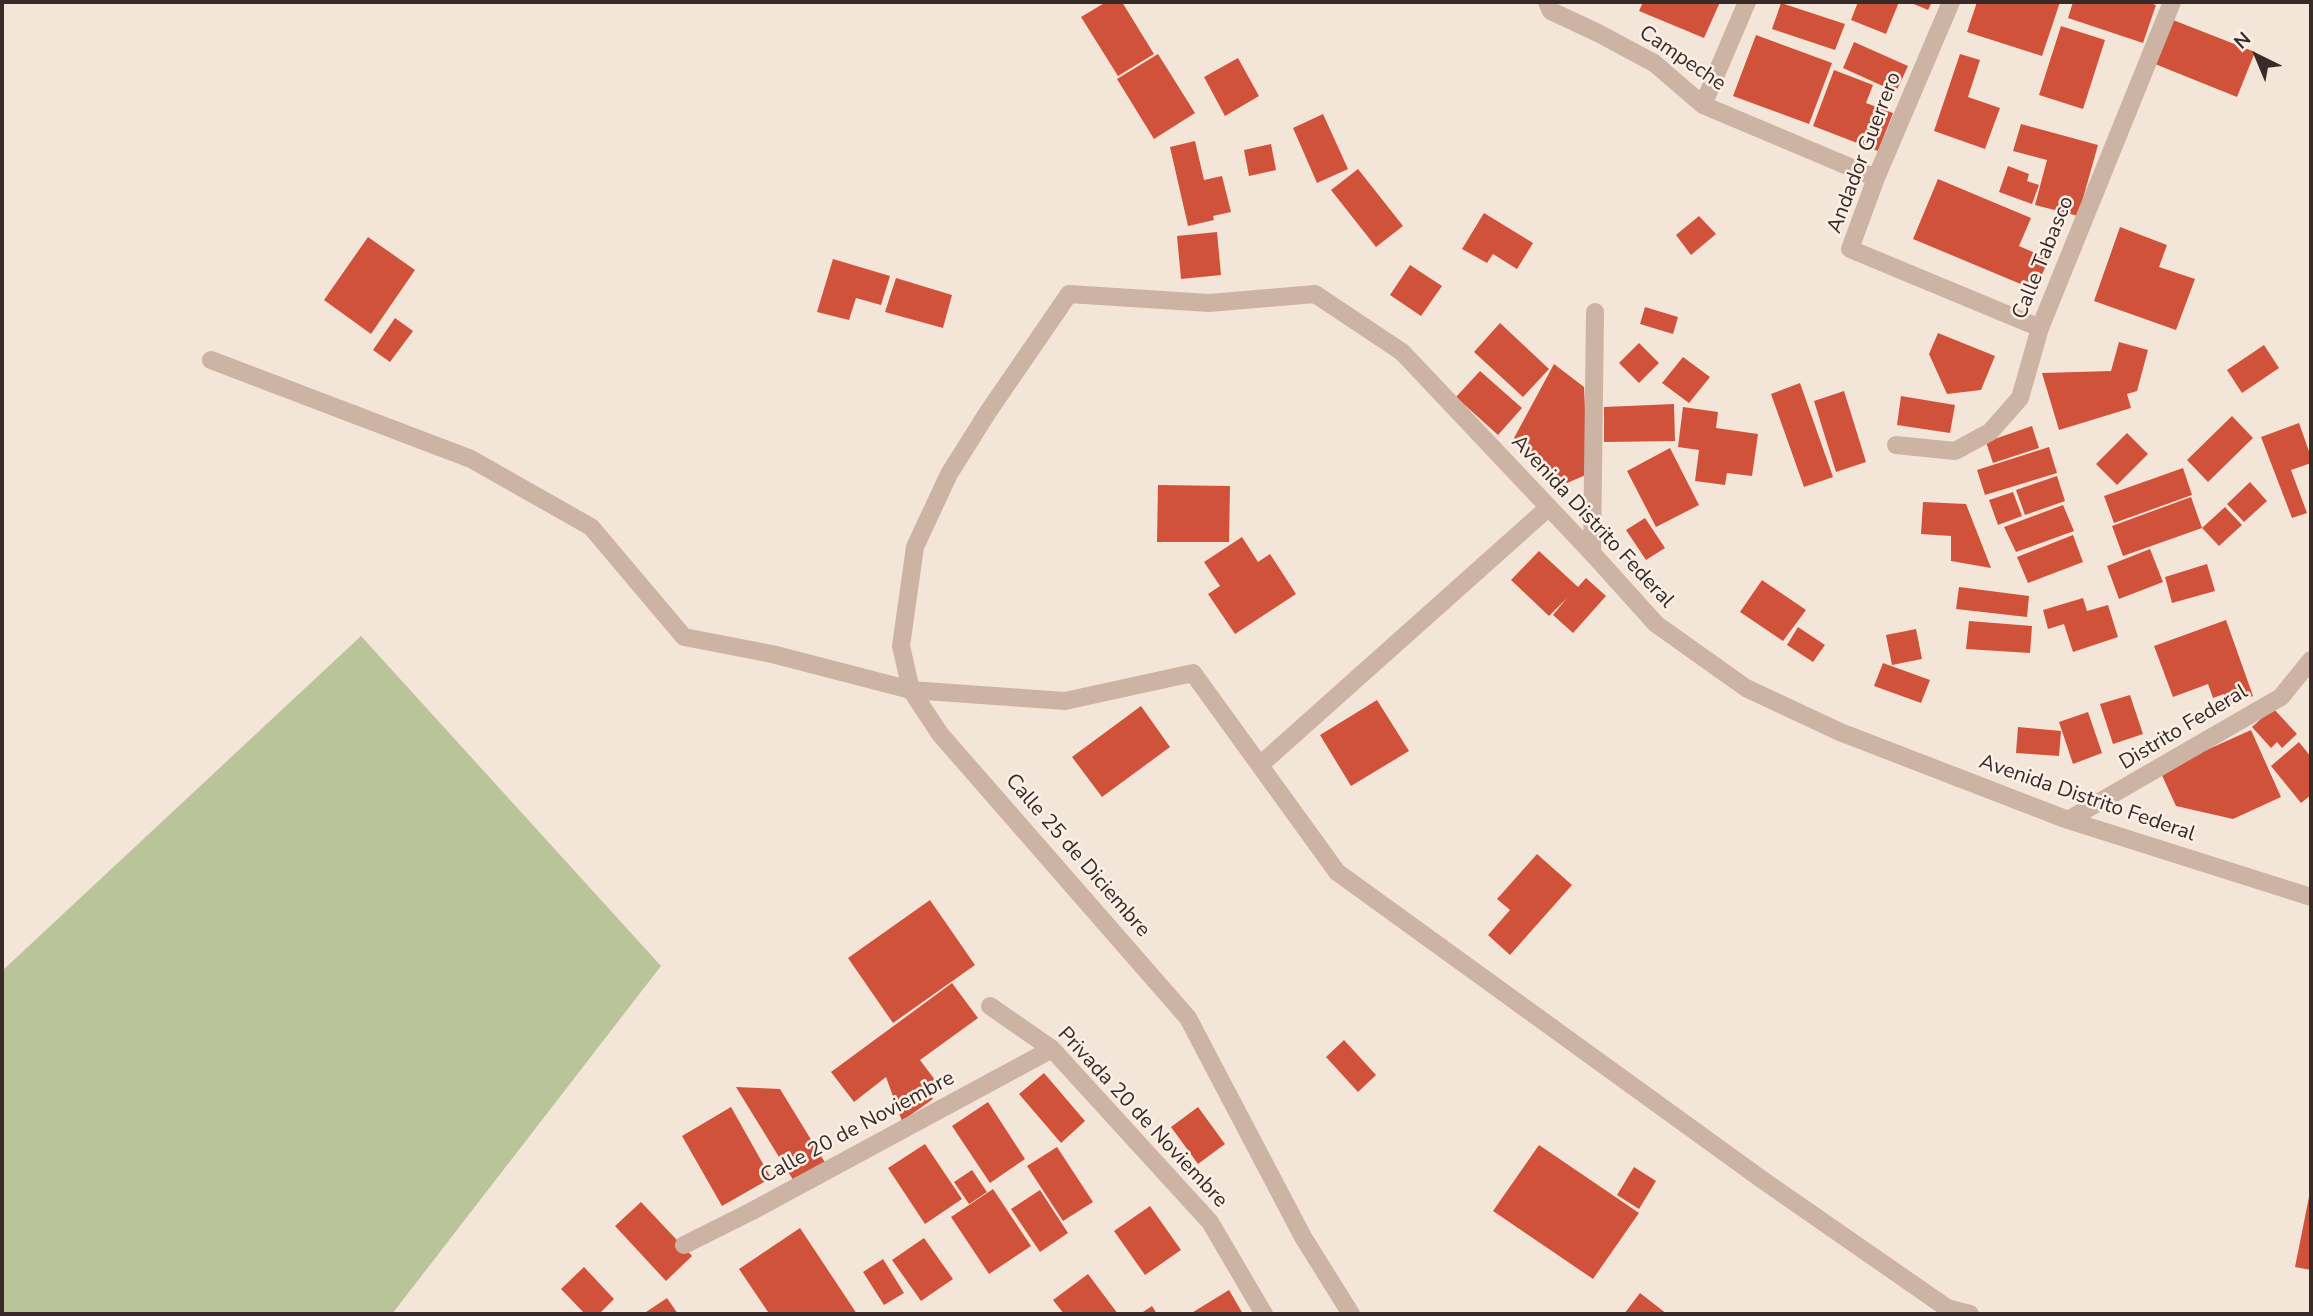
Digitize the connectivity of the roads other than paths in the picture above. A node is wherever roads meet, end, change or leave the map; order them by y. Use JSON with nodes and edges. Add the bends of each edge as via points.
{"nodes":[{"id":1,"x":1547,"y":2,"type":"edge"},
{"id":2,"x":1747,"y":2,"type":"edge"},
{"id":3,"x":1951,"y":2,"type":"edge"},
{"id":4,"x":2172,"y":2,"type":"edge"},
{"id":5,"x":1703,"y":105,"type":"junction"},
{"id":6,"x":1876,"y":178,"type":"junction"},
{"id":7,"x":1595,"y":312,"type":"dead end"},
{"id":8,"x":2040,"y":328,"type":"junction"},
{"id":9,"x":211,"y":360,"type":"dead end"},
{"id":10,"x":988,"y":412,"type":"joint"},
{"id":11,"x":1896,"y":445,"type":"dead end"},
{"id":12,"x":1549,"y":507,"type":"junction"},
{"id":13,"x":1592,"y":553,"type":"junction"},
{"id":14,"x":2311,"y":660,"type":"edge"},
{"id":15,"x":911,"y":690,"type":"junction"},
{"id":16,"x":1261,"y":765,"type":"junction"},
{"id":17,"x":2068,"y":820,"type":"junction"},
{"id":18,"x":2311,"y":897,"type":"edge"},
{"id":19,"x":990,"y":1006,"type":"dead end"},
{"id":20,"x":1052,"y":1049,"type":"junction"},
{"id":21,"x":684,"y":1245,"type":"dead end"},
{"id":22,"x":1264,"y":1314,"type":"edge"},
{"id":23,"x":1350,"y":1314,"type":"edge"},
{"id":24,"x":1970,"y":1314,"type":"edge"}],
"edges":[{"from":1,"to":5,"type":"street","name":"Campeche","via":[[1550,11],[1654,63]]},
{"from":2,"to":5,"type":"street"},
{"from":3,"to":6,"type":"street","name":"Andador Guerrero"},
{"from":4,"to":8,"type":"street","name":"Calle Tabasco"},
{"from":5,"to":6,"type":"street","name":"Campeche"},
{"from":6,"to":8,"type":"street","name":"Andador Guerrero","via":[[1850,249]]},
{"from":7,"to":13,"type":"street"},
{"from":8,"to":11,"type":"street","name":"Calle Tabasco","via":[[2020,398],[1990,432],[1955,451]]},
{"from":9,"to":15,"type":"street","via":[[471,459],[591,527],[684,636]]},
{"from":10,"to":12,"type":"street","name":"Avenida Distrito Federal","via":[[1069,294],[1209,303],[1315,294],[1402,352]]},
{"from":10,"to":15,"type":"street","name":"Calle 25 de Diciembre","via":[[949,474],[915,547],[901,646]]},
{"from":12,"to":13,"type":"street","name":"Avenida Distrito Federal"},
{"from":12,"to":16,"type":"street"},
{"from":13,"to":17,"type":"street","name":"Avenida Distrito Federal","via":[[1656,624],[1746,688],[1840,732]]},
{"from":14,"to":17,"type":"street","name":"Distrito Federal","via":[[2281,697]]},
{"from":15,"to":16,"type":"street","via":[[1065,701],[1193,673]]},
{"from":15,"to":23,"type":"street","name":"Calle 25 de Diciembre","via":[[940,734],[1188,1018],[1303,1237]]},
{"from":16,"to":24,"type":"street","via":[[1337,872],[1764,1181],[1947,1308]]},
{"from":17,"to":18,"type":"street","name":"Avenida Distrito Federal"},
{"from":19,"to":20,"type":"street","name":"Privada 20 de Noviembre"},
{"from":20,"to":21,"type":"street","name":"Calle 20 de Noviembre"},
{"from":20,"to":22,"type":"street","name":"Privada 20 de Noviembre","via":[[1210,1223]]}]}
